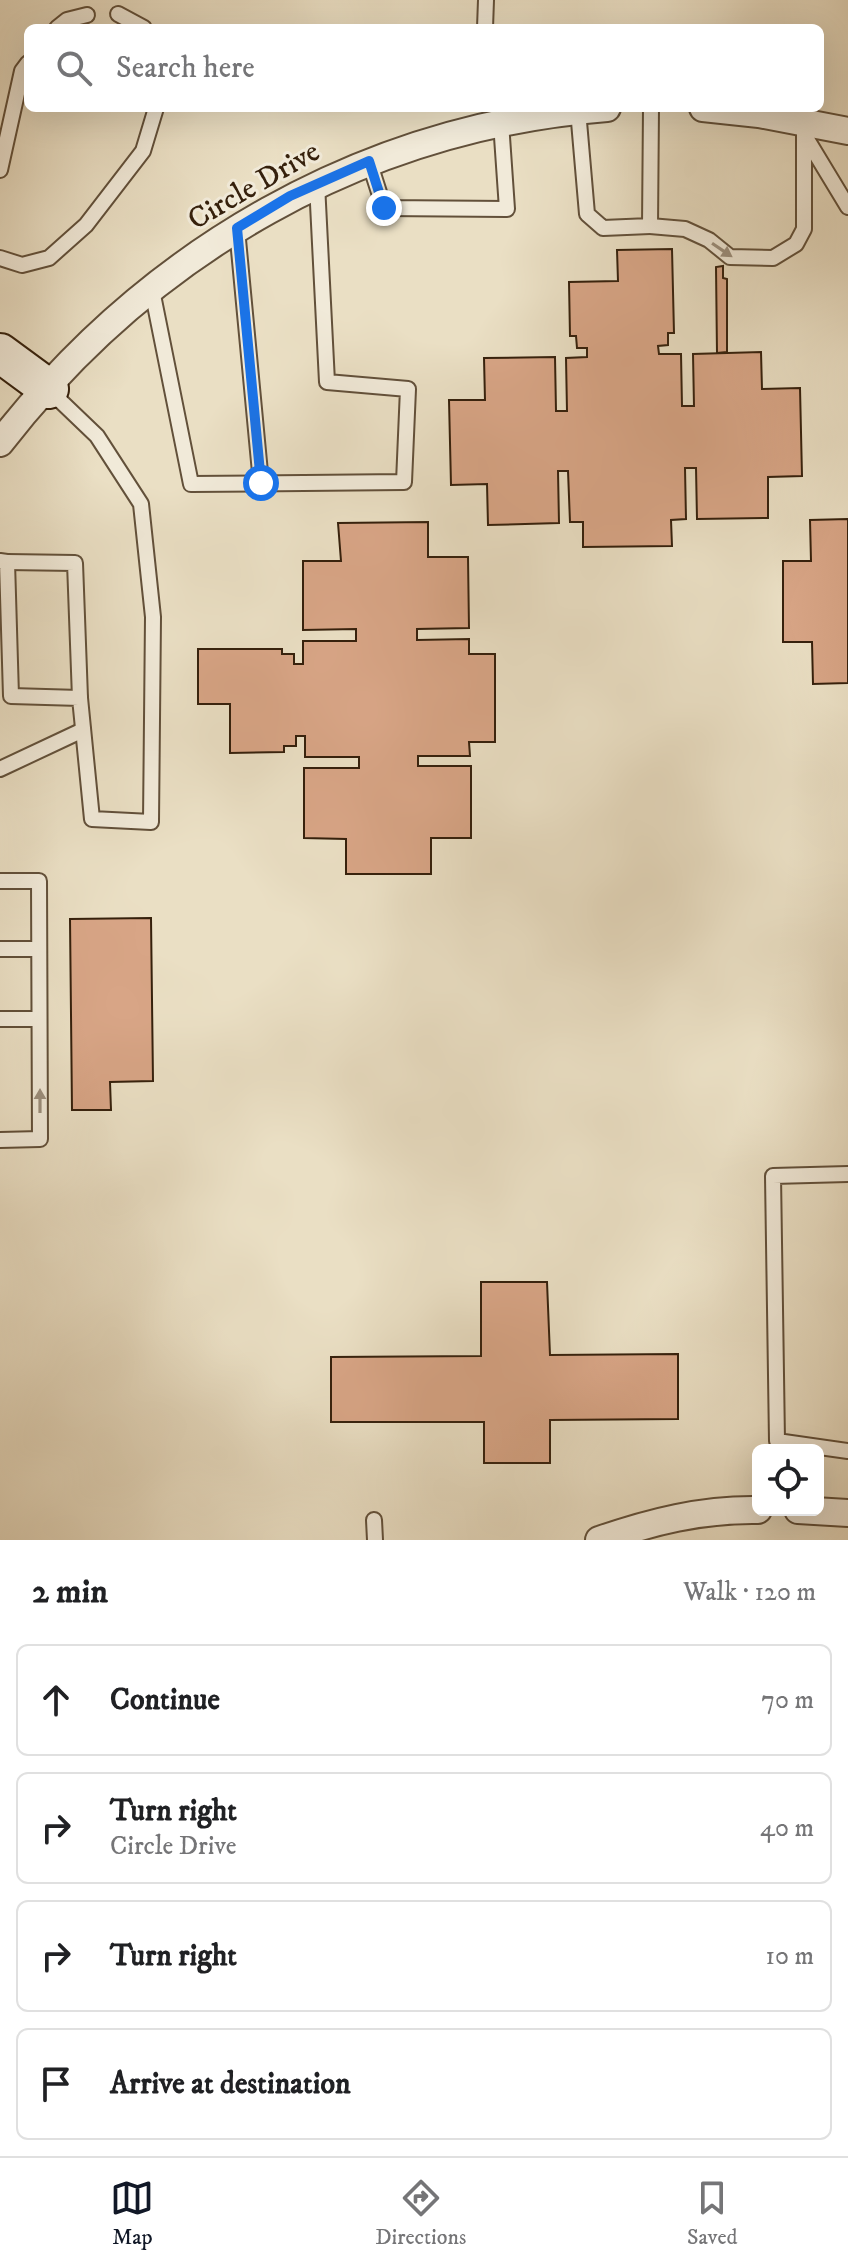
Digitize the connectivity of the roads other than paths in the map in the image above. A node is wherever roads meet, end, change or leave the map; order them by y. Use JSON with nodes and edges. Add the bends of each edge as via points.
{"nodes":[{"id":1,"x":486,"y":0,"type":"edge"},
{"id":2,"x":118,"y":14,"type":"dead end"},
{"id":3,"x":87,"y":15,"type":"dead end"},
{"id":4,"x":62,"y":24,"type":"edge"},
{"id":5,"x":137,"y":24,"type":"edge"},
{"id":6,"x":485,"y":24,"type":"edge"},
{"id":7,"x":24,"y":68,"type":"edge"},
{"id":8,"x":155,"y":112,"type":"edge"},
{"id":9,"x":540,"y":112,"type":"edge"},
{"id":10,"x":578,"y":112,"type":"edge"},
{"id":11,"x":651,"y":112,"type":"edge"},
{"id":12,"x":723,"y":112,"type":"edge"},
{"id":13,"x":501,"y":114,"type":"edge"},
{"id":14,"x":800,"y":127,"type":"junction"},
{"id":15,"x":848,"y":131,"type":"edge"},
{"id":16,"x":369,"y":161,"type":"junction"},
{"id":17,"x":0,"y":170,"type":"edge"},
{"id":18,"x":317,"y":184,"type":"junction"},
{"id":19,"x":848,"y":207,"type":"edge"},
{"id":20,"x":650,"y":226,"type":"junction"},
{"id":21,"x":237,"y":228,"type":"junction"},
{"id":22,"x":0,"y":258,"type":"edge"},
{"id":23,"x":152,"y":290,"type":"junction"},
{"id":24,"x":0,"y":353,"type":"edge"},
{"id":25,"x":49,"y":389,"type":"junction"},
{"id":26,"x":0,"y":443,"type":"edge"},
{"id":27,"x":261,"y":483,"type":"junction"},
{"id":28,"x":4,"y":562,"type":"edge"},
{"id":29,"x":80,"y":698,"type":"junction"},
{"id":30,"x":83,"y":730,"type":"junction"},
{"id":31,"x":0,"y":769,"type":"edge"},
{"id":32,"x":0,"y":881,"type":"edge"},
{"id":33,"x":0,"y":949,"type":"edge"},
{"id":34,"x":39,"y":949,"type":"junction"},
{"id":35,"x":0,"y":1019,"type":"edge"},
{"id":36,"x":39,"y":1019,"type":"junction"},
{"id":37,"x":0,"y":1140,"type":"edge"},
{"id":38,"x":848,"y":1174,"type":"edge"},
{"id":39,"x":848,"y":1451,"type":"edge"},
{"id":40,"x":752,"y":1510,"type":"edge"},
{"id":41,"x":824,"y":1512,"type":"edge"},
{"id":42,"x":848,"y":1513,"type":"edge"},
{"id":43,"x":374,"y":1520,"type":"dead end"},
{"id":44,"x":375,"y":1540,"type":"edge"},
{"id":45,"x":599,"y":1540,"type":"edge"}],
"edges":[{"from":1,"to":6,"type":"lane"},
{"from":2,"to":5,"type":"lane"},
{"from":3,"to":4,"type":"lane"},
{"from":7,"to":17,"type":"lane"},
{"from":8,"to":22,"type":"lane","via":[[143,151],[86,225],[49,258],[22,265]]},
{"from":9,"to":13,"type":"street","name":"Circle Drive"},
{"from":10,"to":20,"type":"lane","via":[[587,214],[603,228]]},
{"from":11,"to":20,"type":"lane"},
{"from":12,"to":14,"type":"street"},
{"from":13,"to":16,"type":"street","name":"Circle Drive"},
{"from":13,"to":16,"type":"lane","via":[[507,209],[384,208]]},
{"from":14,"to":15,"type":"street"},
{"from":14,"to":19,"type":"lane"},
{"from":20,"to":14,"type":"lane","one_way":true,"via":[[685,229],[730,257],[773,258],[796,244],[804,229]]},
{"from":16,"to":18,"type":"street","name":"Circle Drive"},
{"from":18,"to":21,"type":"street","name":"Circle Drive"},
{"from":18,"to":27,"type":"lane","via":[[327,382],[408,389],[404,482]]},
{"from":21,"to":23,"type":"street","name":"Circle Drive"},
{"from":21,"to":27,"type":"lane"},
{"from":23,"to":25,"type":"street","name":"Circle Drive"},
{"from":23,"to":27,"type":"lane","via":[[191,484]]},
{"from":24,"to":25,"type":"street"},
{"from":25,"to":26,"type":"street","name":"Circle Drive"},
{"from":25,"to":30,"type":"lane","via":[[97,436],[141,504],[153,617],[151,822],[92,819]]},
{"from":28,"to":29,"type":"lane","via":[[11,696]]},
{"from":28,"to":29,"type":"lane","via":[[75,563]]},
{"from":29,"to":30,"type":"lane"},
{"from":30,"to":31,"type":"lane"},
{"from":32,"to":34,"type":"lane","via":[[39,881]]},
{"from":33,"to":34,"type":"lane"},
{"from":34,"to":36,"type":"lane"},
{"from":35,"to":36,"type":"lane"},
{"from":37,"to":36,"type":"lane","one_way":true,"via":[[40,1139]]},
{"from":38,"to":39,"type":"lane","via":[[773,1176],[777,1441]]},
{"from":40,"to":45,"type":"street","via":[[655,1520]]},
{"from":41,"to":42,"type":"street"},
{"from":43,"to":44,"type":"lane"}]}
